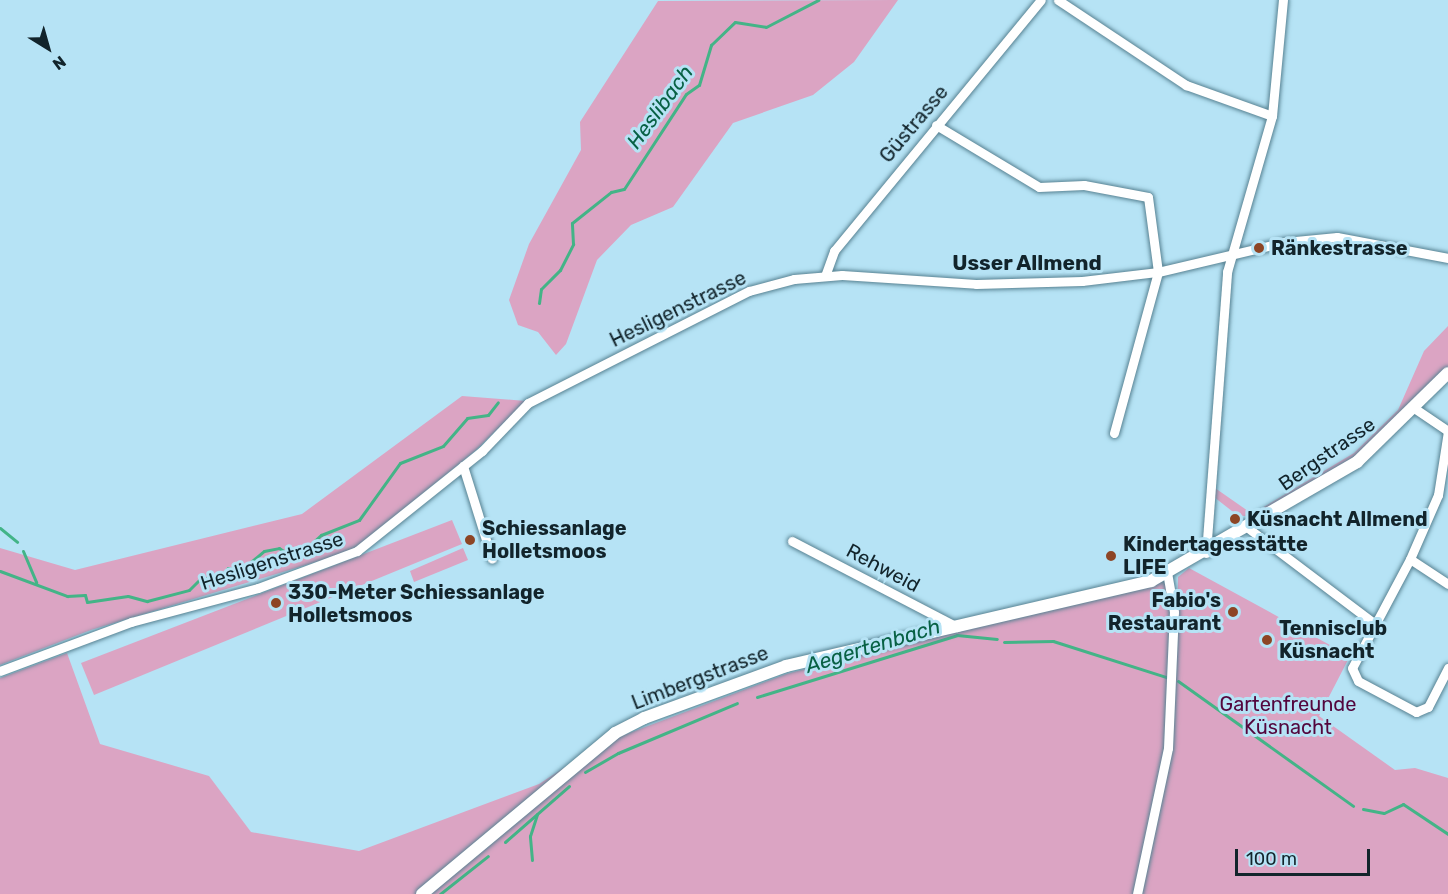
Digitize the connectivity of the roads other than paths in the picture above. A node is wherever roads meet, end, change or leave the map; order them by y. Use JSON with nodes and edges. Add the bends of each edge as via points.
{"nodes":[{"id":1,"x":1041,"y":0,"type":"edge"},
{"id":2,"x":1058,"y":0,"type":"edge"},
{"id":3,"x":1282,"y":0,"type":"edge"},
{"id":4,"x":1272,"y":116,"type":"junction"},
{"id":5,"x":936,"y":125,"type":"junction"},
{"id":6,"x":1231,"y":256,"type":"junction"},
{"id":7,"x":1448,"y":258,"type":"edge"},
{"id":8,"x":1158,"y":272,"type":"junction"},
{"id":9,"x":825,"y":276,"type":"junction"},
{"id":10,"x":1448,"y":374,"type":"edge"},
{"id":11,"x":1417,"y":410,"type":"junction"},
{"id":12,"x":1448,"y":431,"type":"edge"},
{"id":13,"x":1114,"y":433,"type":"dead end"},
{"id":14,"x":463,"y":466,"type":"junction"},
{"id":15,"x":1248,"y":528,"type":"junction"},
{"id":16,"x":792,"y":541,"type":"dead end"},
{"id":17,"x":1206,"y":553,"type":"junction"},
{"id":18,"x":492,"y":559,"type":"dead end"},
{"id":19,"x":1410,"y":559,"type":"junction"},
{"id":20,"x":1183,"y":565,"type":"joint"},
{"id":21,"x":1167,"y":574,"type":"junction"},
{"id":22,"x":1448,"y":584,"type":"edge"},
{"id":23,"x":1375,"y":624,"type":"junction"},
{"id":24,"x":957,"y":627,"type":"junction"},
{"id":25,"x":1448,"y":668,"type":"edge"},
{"id":26,"x":0,"y":671,"type":"edge"},
{"id":27,"x":422,"y":894,"type":"edge"},
{"id":28,"x":1137,"y":894,"type":"edge"}],
"edges":[{"from":1,"to":5,"type":"street","name":"Güstrasse"},
{"from":2,"to":4,"type":"street","via":[[1186,85]]},
{"from":3,"to":4,"type":"street"},
{"from":4,"to":6,"type":"street"},
{"from":5,"to":8,"type":"street","via":[[1039,187],[1084,185],[1148,197]]},
{"from":5,"to":9,"type":"street","name":"Güstrasse","via":[[834,250]]},
{"from":6,"to":7,"type":"street","name":"Hesligenstrasse","via":[[1336,237]]},
{"from":6,"to":8,"type":"street","name":"Hesligenstrasse"},
{"from":6,"to":17,"type":"street"},
{"from":8,"to":9,"type":"street","name":"Hesligenstrasse","via":[[1047,283]]},
{"from":8,"to":13,"type":"street"},
{"from":9,"to":14,"type":"street","name":"Hesligenstrasse","via":[[749,291],[528,404]]},
{"from":10,"to":11,"type":"street","name":"Bergstrasse"},
{"from":11,"to":12,"type":"street"},
{"from":11,"to":15,"type":"street","name":"Bergstrasse","via":[[1357,462]]},
{"from":12,"to":19,"type":"street","via":[[1438,495]]},
{"from":14,"to":18,"type":"street"},
{"from":14,"to":26,"type":"street","name":"Hesligenstrasse","via":[[357,551],[258,588],[131,622]]},
{"from":15,"to":17,"type":"street","name":"Bergstrasse"},
{"from":15,"to":23,"type":"street"},
{"from":16,"to":24,"type":"street","name":"Rehweid"},
{"from":17,"to":20,"type":"street","name":"Bergstrasse"},
{"from":19,"to":22,"type":"street"},
{"from":19,"to":23,"type":"street"},
{"from":20,"to":21,"type":"street","name":"Limbergstrasse"},
{"from":21,"to":24,"type":"street","name":"Limbergstrasse"},
{"from":21,"to":28,"type":"street","via":[[1174,612],[1168,748]]},
{"from":23,"to":25,"type":"street","via":[[1352,668],[1358,681],[1422,711]]},
{"from":24,"to":27,"type":"street","name":"Limbergstrasse","via":[[786,666],[644,718],[609,738]]}]}
